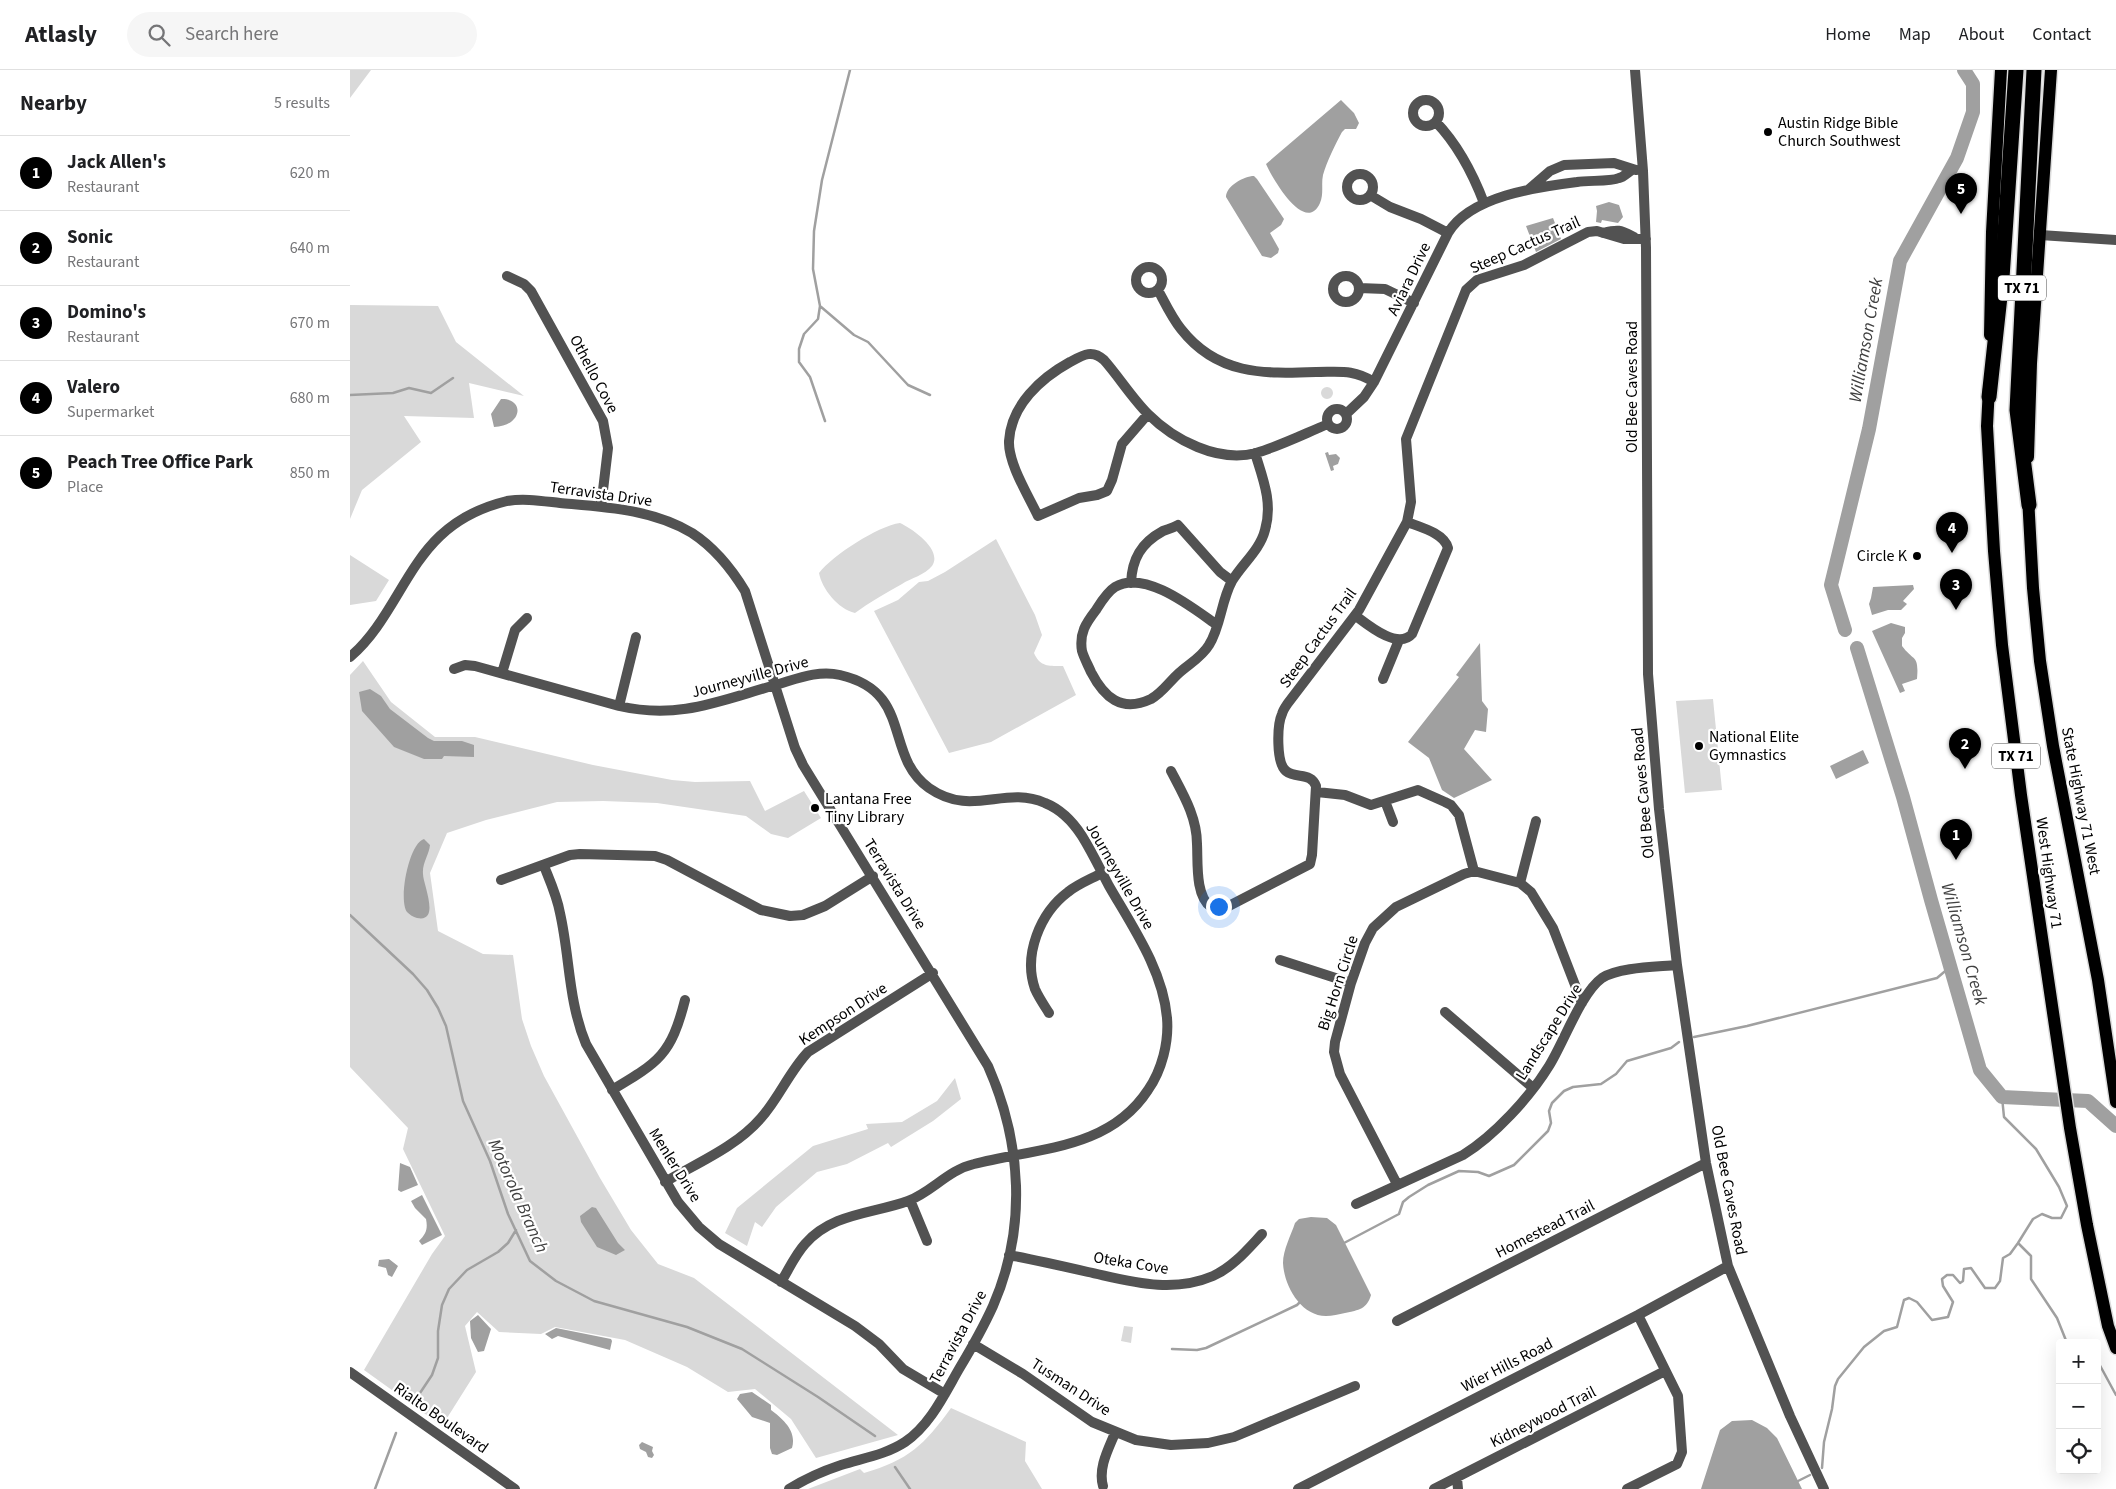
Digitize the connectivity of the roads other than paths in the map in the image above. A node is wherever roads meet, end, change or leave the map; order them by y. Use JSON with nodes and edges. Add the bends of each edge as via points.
{"nodes":[{"id":1,"x":1634,"y":70,"type":"edge"},
{"id":2,"x":2001,"y":70,"type":"edge"},
{"id":3,"x":2016,"y":70,"type":"edge"},
{"id":4,"x":2034,"y":70,"type":"edge"},
{"id":5,"x":2051,"y":70,"type":"edge"},
{"id":6,"x":1436,"y":122,"type":"dead end"},
{"id":7,"x":1584,"y":164,"type":"junction"},
{"id":8,"x":1632,"y":170,"type":"junction"},
{"id":9,"x":1643,"y":171,"type":"junction"},
{"id":10,"x":1586,"y":181,"type":"junction"},
{"id":11,"x":1527,"y":191,"type":"junction"},
{"id":12,"x":1370,"y":195,"type":"dead end"},
{"id":13,"x":1484,"y":203,"type":"junction"},
{"id":14,"x":1448,"y":232,"type":"junction"},
{"id":15,"x":2040,"y":235,"type":"junction"},
{"id":16,"x":1641,"y":239,"type":"junction"},
{"id":17,"x":2116,"y":240,"type":"edge"},
{"id":18,"x":507,"y":276,"type":"dead end"},
{"id":19,"x":1359,"y":288,"type":"dead end"},
{"id":20,"x":1158,"y":290,"type":"dead end"},
{"id":21,"x":1414,"y":303,"type":"junction"},
{"id":22,"x":1374,"y":382,"type":"junction"},
{"id":23,"x":1989,"y":397,"type":"junction"},
{"id":24,"x":1148,"y":414,"type":"junction"},
{"id":25,"x":1255,"y":453,"type":"junction"},
{"id":26,"x":2029,"y":505,"type":"junction"},
{"id":27,"x":601,"y":507,"type":"junction"},
{"id":28,"x":1407,"y":522,"type":"junction"},
{"id":29,"x":1232,"y":581,"type":"junction"},
{"id":30,"x":1131,"y":583,"type":"junction"},
{"id":31,"x":1356,"y":616,"type":"junction"},
{"id":32,"x":527,"y":618,"type":"dead end"},
{"id":33,"x":1217,"y":625,"type":"junction"},
{"id":34,"x":636,"y":637,"type":"dead end"},
{"id":35,"x":1399,"y":640,"type":"junction"},
{"id":36,"x":350,"y":657,"type":"edge"},
{"id":37,"x":454,"y":669,"type":"dead end"},
{"id":38,"x":502,"y":673,"type":"junction"},
{"id":39,"x":1382,"y":679,"type":"dead end"},
{"id":40,"x":776,"y":685,"type":"junction"},
{"id":41,"x":618,"y":706,"type":"junction"},
{"id":42,"x":1171,"y":771,"type":"dead end"},
{"id":43,"x":1316,"y":792,"type":"junction"},
{"id":44,"x":1385,"y":801,"type":"junction"},
{"id":45,"x":1536,"y":820,"type":"dead end"},
{"id":46,"x":1393,"y":822,"type":"dead end"},
{"id":47,"x":544,"y":866,"type":"junction"},
{"id":48,"x":1474,"y":872,"type":"junction"},
{"id":49,"x":1102,"y":873,"type":"junction"},
{"id":50,"x":873,"y":876,"type":"junction"},
{"id":51,"x":501,"y":880,"type":"dead end"},
{"id":52,"x":1520,"y":883,"type":"junction"},
{"id":53,"x":1280,"y":960,"type":"dead end"},
{"id":54,"x":1677,"y":965,"type":"junction"},
{"id":55,"x":933,"y":973,"type":"junction"},
{"id":56,"x":1351,"y":983,"type":"junction"},
{"id":57,"x":685,"y":1000,"type":"dead end"},
{"id":58,"x":1582,"y":1003,"type":"junction"},
{"id":59,"x":1445,"y":1012,"type":"dead end"},
{"id":60,"x":1049,"y":1013,"type":"dead end"},
{"id":61,"x":1533,"y":1088,"type":"junction"},
{"id":62,"x":612,"y":1090,"type":"junction"},
{"id":63,"x":2116,"y":1102,"type":"edge"},
{"id":64,"x":1015,"y":1155,"type":"junction"},
{"id":65,"x":1706,"y":1163,"type":"junction"},
{"id":66,"x":665,"y":1182,"type":"junction"},
{"id":67,"x":1397,"y":1184,"type":"junction"},
{"id":68,"x":910,"y":1200,"type":"junction"},
{"id":69,"x":1356,"y":1204,"type":"dead end"},
{"id":70,"x":1262,"y":1234,"type":"dead end"},
{"id":71,"x":927,"y":1241,"type":"dead end"},
{"id":72,"x":1010,"y":1255,"type":"junction"},
{"id":73,"x":1728,"y":1266,"type":"junction"},
{"id":74,"x":781,"y":1282,"type":"junction"},
{"id":75,"x":1638,"y":1315,"type":"junction"},
{"id":76,"x":1397,"y":1321,"type":"dead end"},
{"id":77,"x":973,"y":1344,"type":"junction"},
{"id":78,"x":2116,"y":1348,"type":"edge"},
{"id":79,"x":1665,"y":1371,"type":"junction"},
{"id":80,"x":350,"y":1372,"type":"edge"},
{"id":81,"x":1355,"y":1386,"type":"dead end"},
{"id":82,"x":945,"y":1394,"type":"junction"},
{"id":83,"x":1115,"y":1433,"type":"junction"},
{"id":84,"x":1458,"y":1484,"type":"edge"},
{"id":85,"x":1103,"y":1486,"type":"dead end"},
{"id":86,"x":515,"y":1489,"type":"edge"},
{"id":87,"x":789,"y":1489,"type":"edge"},
{"id":88,"x":1298,"y":1489,"type":"edge"},
{"id":89,"x":1434,"y":1489,"type":"edge"},
{"id":90,"x":1627,"y":1489,"type":"edge"},
{"id":91,"x":1824,"y":1489,"type":"edge"}],
"edges":[{"from":1,"to":9,"type":"street","name":"Old Bee Caves Road"},
{"from":2,"to":23,"type":"main road","number":"TX 71","via":[[1992,232]]},
{"from":3,"to":23,"type":"highway","number":"TX 71","via":[[2002,278]]},
{"from":4,"to":26,"type":"highway","number":"TX 71","via":[[2016,410]]},
{"from":5,"to":15,"type":"main road","name":"State Highway 71 West"},
{"from":6,"to":13,"type":"street","via":[[1474,177]]},
{"from":7,"to":8,"type":"street","name":"Aviara Drive","via":[[1618,163]]},
{"from":7,"to":10,"type":"street"},
{"from":7,"to":11,"type":"street","name":"Aviara Drive","via":[[1564,165],[1550,171]]},
{"from":8,"to":9,"type":"street","name":"Aviara Drive"},
{"from":8,"to":10,"type":"street","name":"Aviara Drive","via":[[1618,179]]},
{"from":9,"to":16,"type":"street","name":"Old Bee Caves Road"},
{"from":10,"to":11,"type":"street","name":"Aviara Drive"},
{"from":11,"to":13,"type":"street","name":"Aviara Drive"},
{"from":12,"to":14,"type":"street"},
{"from":13,"to":14,"type":"street","name":"Aviara Drive","via":[[1457,219]]},
{"from":14,"to":21,"type":"street","name":"Aviara Drive"},
{"from":15,"to":17,"type":"street"},
{"from":15,"to":26,"type":"main road","name":"State Highway 71 West","via":[[2031,363]]},
{"from":16,"to":28,"type":"street","name":"Steep Cactus Trail","via":[[1613,229],[1592,231],[1530,262],[1476,280],[1466,290],[1406,439],[1411,502]]},
{"from":16,"to":54,"type":"street","name":"Old Bee Caves Road","via":[[1648,674]]},
{"from":18,"to":27,"type":"street","name":"Othello Cove","via":[[531,291],[603,421],[608,448]]},
{"from":19,"to":21,"type":"street","via":[[1385,289]]},
{"from":20,"to":22,"type":"street","via":[[1187,336],[1222,362],[1242,370],[1266,373],[1355,372]]},
{"from":21,"to":22,"type":"street","name":"Aviara Drive"},
{"from":22,"to":25,"type":"street","name":"Aviara Drive","via":[[1346,414],[1343,410],[1333,409],[1327,415],[1328,424]]},
{"from":23,"to":78,"type":"main road","name":"West Highway 71","number":"TX 71","via":[[1989,482],[2002,645],[2021,795],[2070,1128],[2096,1271]]},
{"from":24,"to":24,"type":"street","name":"Aviara Drive","via":[[1104,360],[1095,354],[1086,354],[1047,376],[1028,397],[1012,424],[1009,439],[1010,452],[1038,516],[1079,498],[1106,491],[1122,444]]},
{"from":24,"to":25,"type":"street","name":"Aviara Drive","via":[[1183,440],[1201,448],[1234,455]]},
{"from":25,"to":29,"type":"street","via":[[1269,500],[1266,530]]},
{"from":26,"to":63,"type":"main road","name":"State Highway 71 West","via":[[2040,661],[2098,980]]},
{"from":27,"to":36,"type":"street","name":"Terravista Drive","via":[[517,500],[493,505],[464,518],[428,550],[377,627]]},
{"from":27,"to":40,"type":"street","name":"Terravista Drive","via":[[641,513],[678,525],[720,556],[745,591]]},
{"from":28,"to":31,"type":"street","name":"Steep Cactus Trail"},
{"from":28,"to":35,"type":"street","via":[[1440,536],[1448,550],[1412,634]]},
{"from":29,"to":30,"type":"street","via":[[1178,525],[1153,538],[1141,549],[1134,559]]},
{"from":29,"to":33,"type":"street"},
{"from":30,"to":33,"type":"street","via":[[1171,594]]},
{"from":30,"to":33,"type":"street","via":[[1108,592],[1086,623],[1081,637],[1083,654],[1098,685],[1113,700],[1132,704],[1157,695],[1204,652],[1215,635]]},
{"from":31,"to":35,"type":"street","via":[[1372,628]]},
{"from":31,"to":43,"type":"street","name":"Steep Cactus Trail","via":[[1281,714],[1281,767],[1290,774],[1308,777],[1315,783]]},
{"from":32,"to":38,"type":"street","via":[[515,630]]},
{"from":34,"to":41,"type":"street"},
{"from":35,"to":39,"type":"street"},
{"from":37,"to":38,"type":"street","name":"Journeyville Drive","via":[[465,665]]},
{"from":38,"to":41,"type":"street","name":"Journeyville Drive"},
{"from":40,"to":41,"type":"street","name":"Journeyville Drive","via":[[686,710],[650,711]]},
{"from":40,"to":49,"type":"street","name":"Journeyville Drive","via":[[821,673],[841,675],[862,683],[887,705],[908,766],[930,789],[944,797],[969,802],[1012,797],[1036,799],[1047,804],[1068,818]]},
{"from":40,"to":50,"type":"street","name":"Terravista Drive","via":[[803,765]]},
{"from":42,"to":43,"type":"street","via":[[1192,814],[1202,897],[1215,909],[1238,902],[1310,864]]},
{"from":43,"to":44,"type":"street","via":[[1345,795],[1366,804]]},
{"from":44,"to":46,"type":"street"},
{"from":44,"to":48,"type":"street","via":[[1418,790],[1451,805],[1459,815]]},
{"from":45,"to":52,"type":"street"},
{"from":47,"to":50,"type":"street","via":[[570,855],[590,853],[655,856],[761,910],[790,916],[803,915],[825,906]]},
{"from":47,"to":51,"type":"street"},
{"from":47,"to":62,"type":"street","name":"Menler Drive","via":[[560,911],[571,993],[580,1029]]},
{"from":48,"to":52,"type":"street"},
{"from":48,"to":56,"type":"street","name":"Big Horn Circle","via":[[1396,907],[1378,922],[1365,943]]},
{"from":49,"to":60,"type":"street","via":[[1056,902],[1038,931],[1033,977],[1039,998]]},
{"from":49,"to":64,"type":"street","name":"Journeyville Drive","via":[[1143,946],[1161,988],[1167,1021],[1164,1052],[1149,1089],[1115,1125],[1076,1143]]},
{"from":50,"to":55,"type":"street","name":"Terravista Drive"},
{"from":52,"to":58,"type":"street","via":[[1531,892],[1553,928]]},
{"from":53,"to":56,"type":"street"},
{"from":54,"to":58,"type":"street","name":"Landscape Drive","via":[[1608,975],[1598,982]]},
{"from":54,"to":65,"type":"street","name":"Old Bee Caves Road"},
{"from":55,"to":64,"type":"street","name":"Terravista Drive","via":[[988,1066],[1004,1108]]},
{"from":55,"to":66,"type":"street","name":"Kempson Drive","via":[[808,1052],[751,1130]]},
{"from":56,"to":67,"type":"street","name":"Big Horn Circle","via":[[1335,1042],[1336,1063]]},
{"from":57,"to":62,"type":"street","via":[[678,1028],[662,1054],[647,1069]]},
{"from":58,"to":61,"type":"street","name":"Landscape Drive","via":[[1550,1065]]},
{"from":59,"to":61,"type":"street"},
{"from":61,"to":67,"type":"street","name":"Landscape Drive","via":[[1474,1148]]},
{"from":62,"to":66,"type":"street","name":"Menler Drive"},
{"from":64,"to":68,"type":"street","name":"Journeyville Drive","via":[[959,1169]]},
{"from":64,"to":72,"type":"street","name":"Terravista Drive","via":[[1015,1218]]},
{"from":65,"to":73,"type":"street","name":"Old Bee Caves Road"},
{"from":65,"to":76,"type":"street","name":"Homestead Trail"},
{"from":66,"to":74,"type":"street","name":"Menler Drive","via":[[682,1208],[709,1236]]},
{"from":67,"to":69,"type":"street","name":"Landscape Drive"},
{"from":68,"to":71,"type":"street"},
{"from":68,"to":74,"type":"street","name":"Journeyville Drive","via":[[843,1218],[826,1226],[807,1242]]},
{"from":70,"to":72,"type":"street","name":"Oteka Cove","via":[[1242,1256],[1223,1270],[1201,1280],[1174,1286],[1140,1284]]},
{"from":72,"to":77,"type":"street","name":"Terravista Drive","via":[[993,1305]]},
{"from":73,"to":75,"type":"street","name":"Wier Hills Road"},
{"from":73,"to":91,"type":"street","name":"Old Bee Caves Road"},
{"from":74,"to":82,"type":"street","name":"Menler Drive","via":[[869,1336],[904,1369]]},
{"from":75,"to":79,"type":"street"},
{"from":75,"to":88,"type":"street","name":"Wier Hills Road"},
{"from":77,"to":82,"type":"street","name":"Terravista Drive"},
{"from":77,"to":83,"type":"street","name":"Tusman Drive","via":[[1023,1374],[1083,1417]]},
{"from":79,"to":84,"type":"street","name":"Kidneywood Trail"},
{"from":79,"to":90,"type":"street","via":[[1678,1396],[1682,1452],[1677,1464]]},
{"from":80,"to":86,"type":"street","name":"Rialto Boulevard"},
{"from":81,"to":83,"type":"street","name":"Tusman Drive","via":[[1234,1437],[1208,1443],[1171,1445]]},
{"from":82,"to":87,"type":"street","name":"Terravista Drive","via":[[926,1422],[906,1441],[874,1456],[810,1477]]},
{"from":83,"to":85,"type":"street","via":[[1102,1466]]},
{"from":84,"to":89,"type":"street","name":"Kidneywood Trail"}]}
